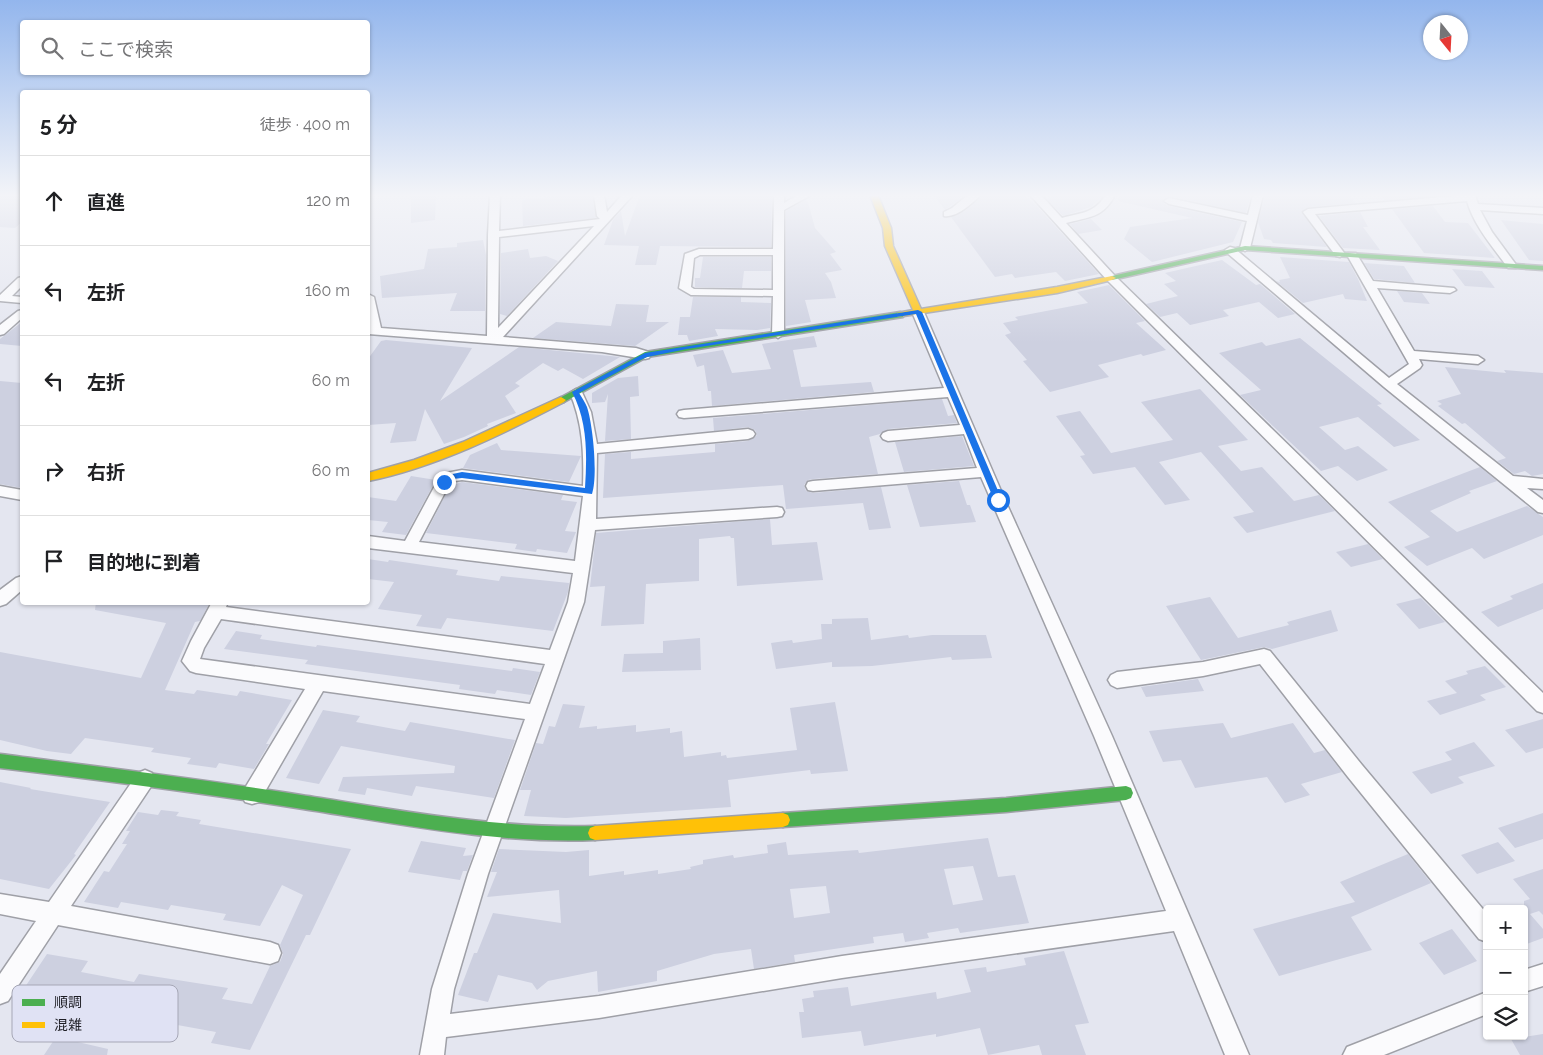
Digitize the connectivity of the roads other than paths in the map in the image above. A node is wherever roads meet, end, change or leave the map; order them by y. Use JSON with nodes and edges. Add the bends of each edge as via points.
{"nodes":[{"id":1,"x":493,"y":244,"type":"edge"},
{"id":2,"x":582,"y":244,"type":"edge"},
{"id":3,"x":778,"y":244,"type":"edge"},
{"id":4,"x":1079,"y":244,"type":"edge"},
{"id":5,"x":1246,"y":244,"type":"edge"},
{"id":6,"x":1336,"y":244,"type":"edge"},
{"id":7,"x":1496,"y":244,"type":"edge"},
{"id":8,"x":889,"y":246,"type":"edge"},
{"id":9,"x":1245,"y":248,"type":"junction"},
{"id":10,"x":1230,"y":250,"type":"junction"},
{"id":11,"x":778,"y":252,"type":"junction"},
{"id":12,"x":1346,"y":255,"type":"junction"},
{"id":13,"x":1512,"y":266,"type":"junction"},
{"id":14,"x":1543,"y":268,"type":"edge"},
{"id":15,"x":1110,"y":278,"type":"junction"},
{"id":16,"x":20,"y":282,"type":"edge"},
{"id":17,"x":1369,"y":284,"type":"junction"},
{"id":18,"x":1450,"y":290,"type":"dead end"},
{"id":19,"x":777,"y":293,"type":"junction"},
{"id":20,"x":20,"y":300,"type":"edge"},
{"id":21,"x":918,"y":312,"type":"junction"},
{"id":22,"x":370,"y":314,"type":"edge"},
{"id":23,"x":20,"y":315,"type":"edge"},
{"id":24,"x":0,"y":331,"type":"edge"},
{"id":25,"x":372,"y":332,"type":"edge"},
{"id":26,"x":778,"y":334,"type":"junction"},
{"id":27,"x":494,"y":340,"type":"junction"},
{"id":28,"x":645,"y":355,"type":"junction"},
{"id":29,"x":1410,"y":355,"type":"junction"},
{"id":30,"x":1478,"y":360,"type":"dead end"},
{"id":31,"x":1390,"y":384,"type":"junction"},
{"id":32,"x":576,"y":392,"type":"junction"},
{"id":33,"x":952,"y":392,"type":"junction"},
{"id":34,"x":684,"y":414,"type":"dead end"},
{"id":35,"x":968,"y":429,"type":"junction"},
{"id":36,"x":748,"y":434,"type":"dead end"},
{"id":37,"x":888,"y":436,"type":"dead end"},
{"id":38,"x":589,"y":449,"type":"junction"},
{"id":39,"x":986,"y":472,"type":"junction"},
{"id":40,"x":370,"y":476,"type":"edge"},
{"id":41,"x":1512,"y":482,"type":"junction"},
{"id":42,"x":1543,"y":484,"type":"edge"},
{"id":43,"x":813,"y":486,"type":"dead end"},
{"id":44,"x":0,"y":491,"type":"edge"},
{"id":45,"x":589,"y":492,"type":"junction"},
{"id":46,"x":20,"y":495,"type":"edge"},
{"id":47,"x":1543,"y":508,"type":"edge"},
{"id":48,"x":777,"y":512,"type":"dead end"},
{"id":49,"x":586,"y":526,"type":"junction"},
{"id":50,"x":370,"y":542,"type":"edge"},
{"id":51,"x":409,"y":547,"type":"junction"},
{"id":52,"x":582,"y":568,"type":"junction"},
{"id":53,"x":20,"y":583,"type":"edge"},
{"id":54,"x":0,"y":598,"type":"edge"},
{"id":55,"x":218,"y":607,"type":"edge"},
{"id":56,"x":556,"y":658,"type":"junction"},
{"id":57,"x":1117,"y":680,"type":"dead end"},
{"id":58,"x":318,"y":683,"type":"junction"},
{"id":59,"x":1543,"y":705,"type":"edge"},
{"id":60,"x":536,"y":713,"type":"junction"},
{"id":61,"x":0,"y":761,"type":"edge"},
{"id":62,"x":145,"y":779,"type":"junction"},
{"id":63,"x":1126,"y":793,"type":"junction"},
{"id":64,"x":252,"y":794,"type":"junction"},
{"id":65,"x":493,"y":832,"type":"junction"},
{"id":66,"x":0,"y":904,"type":"edge"},
{"id":67,"x":54,"y":914,"type":"junction"},
{"id":68,"x":1180,"y":919,"type":"junction"},
{"id":69,"x":1483,"y":926,"type":"edge"},
{"id":70,"x":270,"y":953,"type":"dead end"},
{"id":71,"x":0,"y":993,"type":"edge"},
{"id":72,"x":1483,"y":1005,"type":"edge"},
{"id":73,"x":437,"y":1027,"type":"junction"},
{"id":74,"x":432,"y":1055,"type":"edge"},
{"id":75,"x":1237,"y":1055,"type":"edge"},
{"id":76,"x":1355,"y":1055,"type":"edge"}],
"edges":[{"from":1,"to":27,"type":"street"},
{"from":2,"to":27,"type":"street"},
{"from":3,"to":11,"type":"street"},
{"from":4,"to":15,"type":"street"},
{"from":5,"to":9,"type":"street"},
{"from":6,"to":12,"type":"street"},
{"from":7,"to":13,"type":"street"},
{"from":8,"to":21,"type":"street"},
{"from":9,"to":10,"type":"street"},
{"from":9,"to":12,"type":"street"},
{"from":10,"to":15,"type":"street"},
{"from":10,"to":31,"type":"street"},
{"from":11,"to":19,"type":"street"},
{"from":11,"to":19,"type":"street","via":[[699,252],[689,256],[685,288],[691,292]]},
{"from":12,"to":13,"type":"street"},
{"from":12,"to":17,"type":"street"},
{"from":13,"to":14,"type":"street"},
{"from":15,"to":21,"type":"street","via":[[1048,292]]},
{"from":15,"to":59,"type":"street"},
{"from":16,"to":20,"type":"street","via":[[3,298]]},
{"from":17,"to":18,"type":"street"},
{"from":17,"to":29,"type":"street"},
{"from":19,"to":26,"type":"street"},
{"from":21,"to":26,"type":"street"},
{"from":21,"to":33,"type":"street"},
{"from":22,"to":25,"type":"street"},
{"from":23,"to":24,"type":"street"},
{"from":25,"to":27,"type":"street"},
{"from":26,"to":28,"type":"street"},
{"from":27,"to":28,"type":"street","via":[[602,348]]},
{"from":28,"to":32,"type":"street"},
{"from":29,"to":30,"type":"street"},
{"from":29,"to":31,"type":"street","via":[[1416,365]]},
{"from":31,"to":41,"type":"street"},
{"from":32,"to":38,"type":"street","via":[[583,407]]},
{"from":32,"to":40,"type":"street","via":[[513,427],[466,447]]},
{"from":33,"to":34,"type":"street"},
{"from":33,"to":35,"type":"street"},
{"from":35,"to":37,"type":"street"},
{"from":35,"to":39,"type":"street"},
{"from":36,"to":38,"type":"street"},
{"from":38,"to":45,"type":"street"},
{"from":39,"to":43,"type":"street"},
{"from":39,"to":63,"type":"street"},
{"from":41,"to":42,"type":"street"},
{"from":41,"to":47,"type":"street"},
{"from":44,"to":46,"type":"street"},
{"from":45,"to":49,"type":"street"},
{"from":45,"to":51,"type":"street","via":[[451,476],[444,482]]},
{"from":48,"to":49,"type":"street"},
{"from":49,"to":52,"type":"street"},
{"from":50,"to":51,"type":"street"},
{"from":51,"to":52,"type":"street"},
{"from":52,"to":56,"type":"street","via":[[575,606]]},
{"from":53,"to":54,"type":"street"},
{"from":55,"to":56,"type":"street"},
{"from":55,"to":58,"type":"street","via":[[197,643],[191,661],[196,666]]},
{"from":56,"to":60,"type":"street"},
{"from":57,"to":69,"type":"street","via":[[1203,669],[1264,656]]},
{"from":58,"to":60,"type":"street"},
{"from":58,"to":64,"type":"street"},
{"from":60,"to":65,"type":"street"},
{"from":61,"to":62,"type":"street"},
{"from":62,"to":64,"type":"street"},
{"from":62,"to":67,"type":"street"},
{"from":63,"to":65,"type":"street","via":[[1006,805],[566,835]]},
{"from":63,"to":68,"type":"street"},
{"from":64,"to":65,"type":"street"},
{"from":65,"to":73,"type":"street","via":[[443,989]]},
{"from":66,"to":67,"type":"street"},
{"from":67,"to":70,"type":"street"},
{"from":67,"to":71,"type":"street"},
{"from":68,"to":73,"type":"street","via":[[842,967],[600,1007]]},
{"from":68,"to":75,"type":"street"},
{"from":72,"to":76,"type":"street"},
{"from":73,"to":74,"type":"street"}]}
